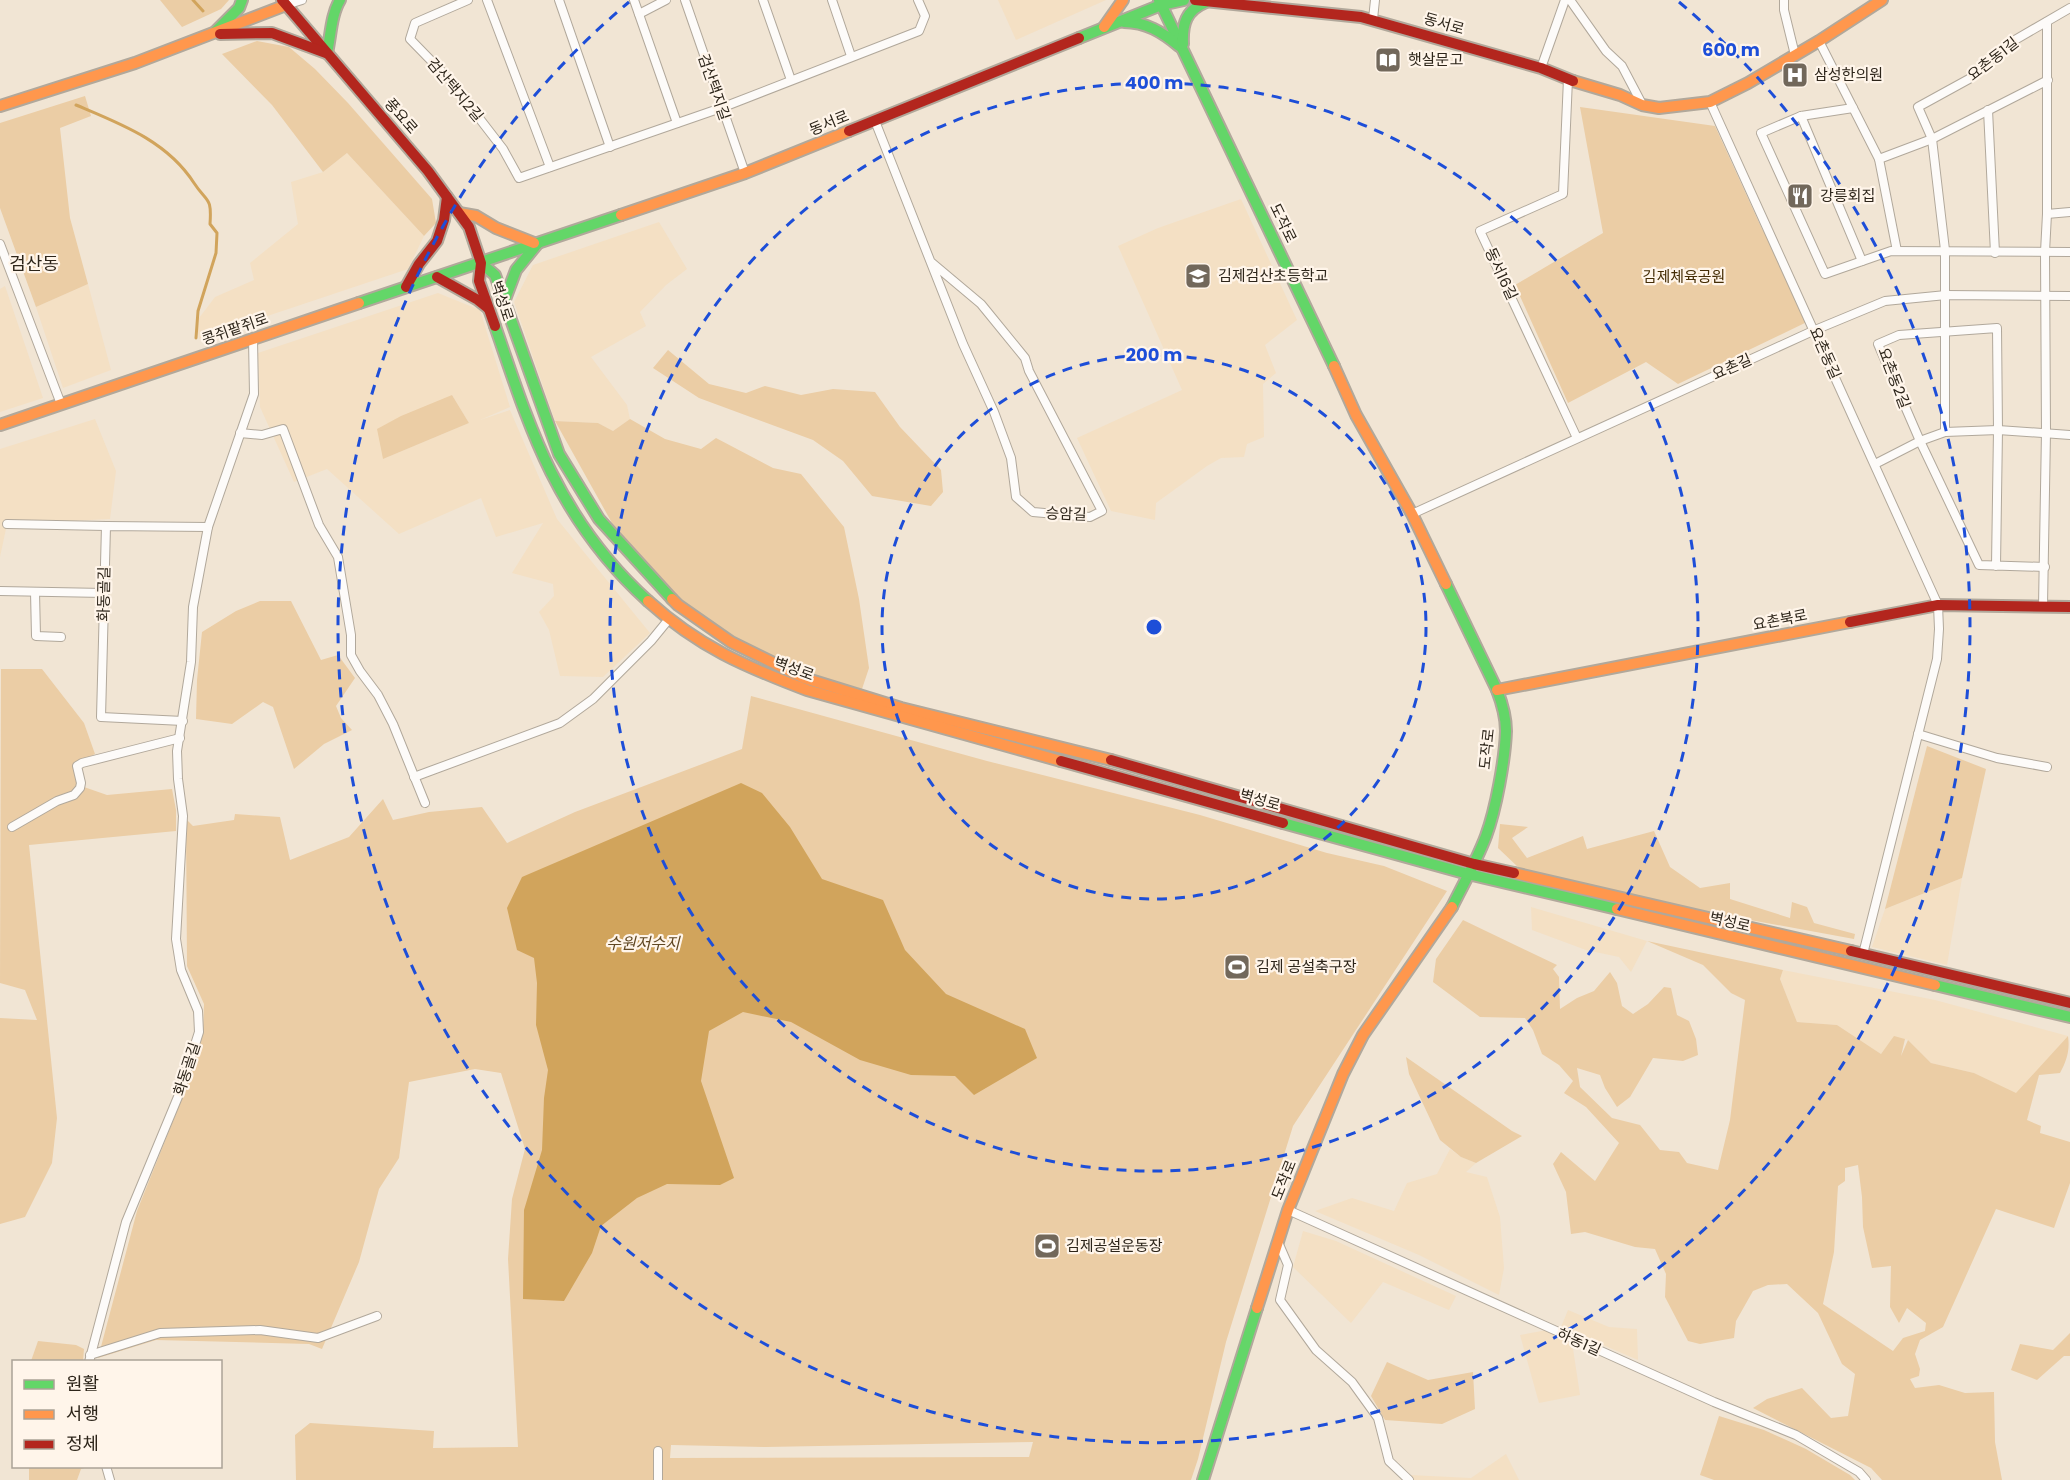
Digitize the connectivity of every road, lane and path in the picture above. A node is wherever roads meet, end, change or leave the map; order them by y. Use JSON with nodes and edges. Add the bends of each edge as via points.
{"nodes":[{"id":1,"x":242,"y":0,"type":"edge"},
{"id":2,"x":302,"y":0,"type":"edge"},
{"id":3,"x":340,"y":0,"type":"edge"},
{"id":4,"x":468,"y":0,"type":"edge"},
{"id":5,"x":487,"y":0,"type":"edge"},
{"id":6,"x":559,"y":0,"type":"edge"},
{"id":7,"x":634,"y":0,"type":"edge"},
{"id":8,"x":666,"y":0,"type":"edge"},
{"id":9,"x":685,"y":0,"type":"edge"},
{"id":10,"x":763,"y":0,"type":"edge"},
{"id":11,"x":832,"y":0,"type":"edge"},
{"id":12,"x":918,"y":0,"type":"edge"},
{"id":13,"x":1123,"y":0,"type":"edge"},
{"id":14,"x":1184,"y":0,"type":"edge"},
{"id":15,"x":1195,"y":0,"type":"edge"},
{"id":16,"x":1375,"y":0,"type":"edge"},
{"id":17,"x":1565,"y":0,"type":"edge"},
{"id":18,"x":1570,"y":0,"type":"edge"},
{"id":19,"x":1784,"y":0,"type":"edge"},
{"id":20,"x":1882,"y":0,"type":"edge"},
{"id":21,"x":1210,"y":1,"type":"edge"},
{"id":22,"x":1160,"y":2,"type":"edge"},
{"id":23,"x":284,"y":3,"type":"edge"},
{"id":24,"x":1257,"y":3,"type":"edge"},
{"id":25,"x":2070,"y":8,"type":"edge"},
{"id":26,"x":639,"y":14,"type":"junction"},
{"id":27,"x":1372,"y":19,"type":"junction"},
{"id":28,"x":1118,"y":22,"type":"junction"},
{"id":29,"x":2046,"y":22,"type":"junction"},
{"id":30,"x":1102,"y":28,"type":"junction"},
{"id":31,"x":214,"y":33,"type":"junction"},
{"id":32,"x":1819,"y":41,"type":"junction"},
{"id":33,"x":1183,"y":50,"type":"junction"},
{"id":34,"x":327,"y":53,"type":"junction"},
{"id":35,"x":1795,"y":55,"type":"junction"},
{"id":36,"x":851,"y":56,"type":"junction"},
{"id":37,"x":1541,"y":68,"type":"junction"},
{"id":38,"x":791,"y":80,"type":"junction"},
{"id":39,"x":1568,"y":80,"type":"junction"},
{"id":40,"x":2048,"y":80,"type":"junction"},
{"id":41,"x":1710,"y":102,"type":"junction"},
{"id":42,"x":1642,"y":105,"type":"junction"},
{"id":43,"x":0,"y":106,"type":"edge"},
{"id":44,"x":721,"y":108,"type":"junction"},
{"id":45,"x":1853,"y":108,"type":"junction"},
{"id":46,"x":1988,"y":110,"type":"junction"},
{"id":47,"x":1800,"y":116,"type":"junction"},
{"id":48,"x":875,"y":120,"type":"junction"},
{"id":49,"x":677,"y":123,"type":"junction"},
{"id":50,"x":1932,"y":139,"type":"junction"},
{"id":51,"x":610,"y":147,"type":"junction"},
{"id":52,"x":1879,"y":159,"type":"junction"},
{"id":53,"x":550,"y":167,"type":"junction"},
{"id":54,"x":745,"y":173,"type":"junction"},
{"id":55,"x":447,"y":197,"type":"junction"},
{"id":56,"x":2070,"y":212,"type":"edge"},
{"id":57,"x":459,"y":213,"type":"junction"},
{"id":58,"x":2047,"y":214,"type":"junction"},
{"id":59,"x":538,"y":242,"type":"junction"},
{"id":60,"x":0,"y":244,"type":"edge"},
{"id":61,"x":1945,"y":250,"type":"junction"},
{"id":62,"x":1897,"y":251,"type":"junction"},
{"id":63,"x":2045,"y":252,"type":"junction"},
{"id":64,"x":2070,"y":252,"type":"edge"},
{"id":65,"x":1995,"y":253,"type":"junction"},
{"id":66,"x":1862,"y":261,"type":"junction"},
{"id":67,"x":931,"y":262,"type":"junction"},
{"id":68,"x":481,"y":263,"type":"junction"},
{"id":69,"x":437,"y":277,"type":"junction"},
{"id":70,"x":406,"y":287,"type":"junction"},
{"id":71,"x":1946,"y":295,"type":"junction"},
{"id":72,"x":2046,"y":296,"type":"junction"},
{"id":73,"x":2070,"y":296,"type":"edge"},
{"id":74,"x":504,"y":302,"type":"junction"},
{"id":75,"x":489,"y":310,"type":"junction"},
{"id":76,"x":1815,"y":330,"type":"junction"},
{"id":77,"x":1945,"y":332,"type":"junction"},
{"id":78,"x":253,"y":339,"type":"junction"},
{"id":79,"x":61,"y":404,"type":"junction"},
{"id":80,"x":0,"y":425,"type":"edge"},
{"id":81,"x":1998,"y":429,"type":"junction"},
{"id":82,"x":240,"y":432,"type":"junction"},
{"id":83,"x":1945,"y":432,"type":"junction"},
{"id":84,"x":2046,"y":432,"type":"junction"},
{"id":85,"x":2070,"y":435,"type":"edge"},
{"id":86,"x":1577,"y":438,"type":"junction"},
{"id":87,"x":1920,"y":441,"type":"junction"},
{"id":88,"x":1875,"y":464,"type":"junction"},
{"id":89,"x":1412,"y":514,"type":"junction"},
{"id":90,"x":7,"y":524,"type":"dead end"},
{"id":91,"x":106,"y":526,"type":"junction"},
{"id":92,"x":208,"y":527,"type":"junction"},
{"id":93,"x":1996,"y":566,"type":"junction"},
{"id":94,"x":2045,"y":567,"type":"junction"},
{"id":95,"x":0,"y":591,"type":"edge"},
{"id":96,"x":35,"y":591,"type":"junction"},
{"id":97,"x":104,"y":593,"type":"junction"},
{"id":98,"x":1938,"y":605,"type":"junction"},
{"id":99,"x":2043,"y":606,"type":"junction"},
{"id":100,"x":2070,"y":607,"type":"edge"},
{"id":101,"x":669,"y":619,"type":"junction"},
{"id":102,"x":61,"y":637,"type":"dead end"},
{"id":103,"x":1497,"y":690,"type":"junction"},
{"id":104,"x":183,"y":721,"type":"junction"},
{"id":105,"x":1918,"y":734,"type":"junction"},
{"id":106,"x":180,"y":738,"type":"junction"},
{"id":107,"x":2047,"y":768,"type":"dead end"},
{"id":108,"x":414,"y":777,"type":"junction"},
{"id":109,"x":425,"y":804,"type":"dead end"},
{"id":110,"x":12,"y":827,"type":"dead end"},
{"id":111,"x":1471,"y":869,"type":"junction"},
{"id":112,"x":1863,"y":954,"type":"junction"},
{"id":113,"x":2070,"y":1003,"type":"edge"},
{"id":114,"x":2070,"y":1017,"type":"edge"},
{"id":115,"x":1288,"y":1210,"type":"junction"},
{"id":116,"x":1278,"y":1240,"type":"junction"},
{"id":117,"x":377,"y":1316,"type":"dead end"},
{"id":118,"x":90,"y":1358,"type":"edge"},
{"id":119,"x":658,"y":1451,"type":"dead end"},
{"id":120,"x":658,"y":1480,"type":"edge"},
{"id":121,"x":1203,"y":1480,"type":"edge"},
{"id":122,"x":1410,"y":1480,"type":"edge"},
{"id":123,"x":1866,"y":1480,"type":"edge"}],
"edges":[{"from":1,"to":31,"type":"main road"},
{"from":2,"to":23,"type":"street"},
{"from":3,"to":34,"type":"main road","via":[[334,10]]},
{"from":4,"to":53,"type":"street","name":"검산택지2길","via":[[415,23],[410,39],[449,79],[519,178]]},
{"from":5,"to":53,"type":"street"},
{"from":6,"to":51,"type":"street"},
{"from":7,"to":26,"type":"street"},
{"from":8,"to":26,"type":"street"},
{"from":9,"to":44,"type":"street","name":"검산택지길"},
{"from":10,"to":38,"type":"street"},
{"from":11,"to":36,"type":"street"},
{"from":12,"to":36,"type":"street","name":"검산택지2길","via":[[925,16],[919,31]]},
{"from":13,"to":30,"type":"main road"},
{"from":14,"to":22,"type":"main road","name":"동서로"},
{"from":15,"to":21,"type":"main road","name":"동서로"},
{"from":16,"to":27,"type":"street"},
{"from":17,"to":37,"type":"street"},
{"from":18,"to":42,"type":"street","via":[[1606,51],[1622,66]]},
{"from":19,"to":35,"type":"street"},
{"from":20,"to":32,"type":"main road","name":"동서로"},
{"from":21,"to":24,"type":"main road","name":"동서로"},
{"from":21,"to":33,"type":"main road","via":[[1191,9],[1186,16],[1182,27]]},
{"from":22,"to":28,"type":"main road","name":"동서로"},
{"from":22,"to":33,"type":"main road","name":"도작로"},
{"from":23,"to":31,"type":"main road"},
{"from":23,"to":34,"type":"main road","name":"풍요로"},
{"from":24,"to":27,"type":"main road","name":"동서로"},
{"from":25,"to":29,"type":"street"},
{"from":26,"to":49,"type":"street"},
{"from":27,"to":37,"type":"main road","name":"동서로"},
{"from":28,"to":30,"type":"main road","name":"동서로"},
{"from":28,"to":33,"type":"main road","via":[[1150,25]]},
{"from":29,"to":40,"type":"street"},
{"from":29,"to":50,"type":"street","name":"요촌동1길","via":[[2008,44],[1969,79],[1918,107]]},
{"from":30,"to":48,"type":"main road","name":"동서로"},
{"from":31,"to":34,"type":"main road","via":[[272,33]]},
{"from":31,"to":43,"type":"main road"},
{"from":32,"to":35,"type":"main road","name":"동서로"},
{"from":32,"to":45,"type":"street"},
{"from":33,"to":89,"type":"main road","name":"도작로","via":[[1356,415]]},
{"from":34,"to":55,"type":"main road","name":"풍요로"},
{"from":35,"to":41,"type":"main road","name":"동서로"},
{"from":36,"to":38,"type":"street","name":"검산택지2길"},
{"from":37,"to":39,"type":"main road","name":"동서로"},
{"from":38,"to":44,"type":"street","name":"검산택지2길"},
{"from":39,"to":42,"type":"main road","name":"동서로"},
{"from":39,"to":86,"type":"street","name":"동서16길","via":[[1563,194],[1480,231]]},
{"from":40,"to":46,"type":"street"},
{"from":40,"to":58,"type":"street"},
{"from":41,"to":42,"type":"main road","name":"동서로","via":[[1659,108]]},
{"from":41,"to":76,"type":"street","name":"요촌동길"},
{"from":44,"to":49,"type":"street","name":"검산택지2길"},
{"from":44,"to":54,"type":"street","name":"검산택지길"},
{"from":45,"to":47,"type":"street"},
{"from":45,"to":52,"type":"street"},
{"from":46,"to":50,"type":"street"},
{"from":46,"to":65,"type":"street"},
{"from":47,"to":66,"type":"street"},
{"from":47,"to":66,"type":"street","via":[[1761,133],[1825,274]]},
{"from":48,"to":54,"type":"main road","name":"동서로"},
{"from":48,"to":67,"type":"street","name":"승암길"},
{"from":49,"to":51,"type":"street","name":"검산택지2길"},
{"from":50,"to":52,"type":"street"},
{"from":50,"to":61,"type":"street","name":"요촌동1길"},
{"from":51,"to":53,"type":"street","name":"검산택지2길"},
{"from":52,"to":62,"type":"street"},
{"from":54,"to":59,"type":"main road","name":"동서로"},
{"from":55,"to":57,"type":"main road","name":"풍요로"},
{"from":55,"to":70,"type":"main road","via":[[437,241]]},
{"from":56,"to":58,"type":"street"},
{"from":57,"to":59,"type":"main road","via":[[476,216],[496,228]]},
{"from":57,"to":68,"type":"main road","name":"풍요로","via":[[469,227]]},
{"from":58,"to":63,"type":"street"},
{"from":59,"to":68,"type":"main road","name":"동서로"},
{"from":59,"to":74,"type":"main road","via":[[516,270]]},
{"from":60,"to":79,"type":"street"},
{"from":61,"to":62,"type":"street"},
{"from":61,"to":65,"type":"street"},
{"from":61,"to":71,"type":"street","name":"요촌동1길"},
{"from":62,"to":66,"type":"street"},
{"from":63,"to":64,"type":"street"},
{"from":63,"to":65,"type":"street"},
{"from":63,"to":72,"type":"street"},
{"from":67,"to":67,"type":"street","name":"승암길","via":[[981,304],[1025,358],[1102,511],[1090,517],[1033,512],[1016,497],[1011,458]]},
{"from":68,"to":69,"type":"main road","name":"콩쥐팥쥐로"},
{"from":68,"to":74,"type":"main road","name":"벽성로","via":[[495,275]]},
{"from":68,"to":75,"type":"main road","name":"벽성로","via":[[479,281]]},
{"from":69,"to":70,"type":"main road","name":"콩쥐팥쥐로"},
{"from":69,"to":75,"type":"main road"},
{"from":70,"to":78,"type":"main road","name":"콩쥐팥쥐로"},
{"from":71,"to":72,"type":"street","name":"요촌길"},
{"from":71,"to":76,"type":"street","name":"요촌길","via":[[1885,301]]},
{"from":71,"to":77,"type":"street","name":"요촌동1길"},
{"from":72,"to":73,"type":"street","name":"요촌길"},
{"from":72,"to":84,"type":"street"},
{"from":74,"to":111,"type":"main road","name":"벽성로","via":[[559,454],[599,519],[678,605],[731,642],[804,678],[901,708],[1089,754]]},
{"from":75,"to":101,"type":"main road","name":"벽성로","via":[[518,394],[553,475],[595,542],[632,586]]},
{"from":76,"to":86,"type":"street","name":"요촌길"},
{"from":76,"to":88,"type":"street","name":"요촌동길"},
{"from":77,"to":81,"type":"street","name":"요촌동2길","via":[[1997,328]]},
{"from":77,"to":83,"type":"street"},
{"from":77,"to":87,"type":"street","name":"요촌동2길","via":[[1899,335],[1878,344]]},
{"from":78,"to":79,"type":"main road","name":"콩쥐팥쥐로"},
{"from":78,"to":82,"type":"street","name":"화동골길","via":[[254,394]]},
{"from":79,"to":80,"type":"main road","name":"콩쥐팥쥐로"},
{"from":81,"to":83,"type":"street"},
{"from":81,"to":84,"type":"street"},
{"from":81,"to":93,"type":"street","name":"요촌동2길"},
{"from":82,"to":92,"type":"street","name":"화동골길"},
{"from":82,"to":108,"type":"street","via":[[262,435],[283,429],[319,525],[338,557],[351,655],[393,724]]},
{"from":83,"to":87,"type":"street"},
{"from":84,"to":85,"type":"street"},
{"from":84,"to":94,"type":"street"},
{"from":86,"to":89,"type":"street","name":"요촌길"},
{"from":87,"to":88,"type":"street"},
{"from":87,"to":93,"type":"street","name":"요촌동2길","via":[[1979,565]]},
{"from":88,"to":98,"type":"street","name":"요촌동길"},
{"from":89,"to":103,"type":"main road","name":"도작로"},
{"from":90,"to":91,"type":"street"},
{"from":91,"to":92,"type":"street"},
{"from":91,"to":97,"type":"street","name":"화동골길"},
{"from":92,"to":104,"type":"street","name":"화동골길","via":[[193,607]]},
{"from":93,"to":94,"type":"street","name":"요촌동2길"},
{"from":94,"to":99,"type":"street"},
{"from":95,"to":96,"type":"street"},
{"from":96,"to":97,"type":"street"},
{"from":96,"to":102,"type":"street","via":[[36,636]]},
{"from":97,"to":104,"type":"street","name":"화동골길","via":[[101,717]]},
{"from":98,"to":99,"type":"main road","name":"요촌북로"},
{"from":98,"to":103,"type":"main road","name":"요촌북로"},
{"from":98,"to":105,"type":"street","via":[[1937,659]]},
{"from":99,"to":100,"type":"main road","name":"요촌북로"},
{"from":101,"to":108,"type":"street","via":[[593,699],[560,723]]},
{"from":101,"to":111,"type":"main road","name":"벽성로","via":[[711,648],[807,690]]},
{"from":103,"to":111,"type":"main road","name":"도작로","via":[[1506,729],[1501,768],[1487,834]]},
{"from":104,"to":106,"type":"street","name":"화동골길"},
{"from":105,"to":107,"type":"street","via":[[1997,758]]},
{"from":105,"to":112,"type":"street"},
{"from":106,"to":110,"type":"street","via":[[82,763],[77,766],[81,783],[74,795]]},
{"from":106,"to":118,"type":"street","name":"화동골길","via":[[178,779],[183,816],[176,939],[181,970],[198,1011],[199,1032],[180,1092],[126,1222]]},
{"from":108,"to":109,"type":"street"},
{"from":111,"to":112,"type":"main road","name":"벽성로"},
{"from":111,"to":114,"type":"main road","name":"벽성로"},
{"from":111,"to":115,"type":"main road","name":"도작로","via":[[1446,917],[1363,1035],[1343,1074]]},
{"from":112,"to":113,"type":"main road","name":"벽성로"},
{"from":115,"to":116,"type":"main road","name":"도작로"},
{"from":115,"to":123,"type":"street","name":"하동1길","via":[[1704,1398],[1796,1435]]},
{"from":116,"to":121,"type":"main road","name":"도작로"},
{"from":116,"to":122,"type":"street","via":[[1288,1265],[1280,1300],[1316,1350],[1352,1382],[1378,1418],[1389,1461]]},
{"from":117,"to":118,"type":"street","name":"화동골길","via":[[318,1338],[260,1330],[160,1333]]},
{"from":119,"to":120,"type":"street"}]}
